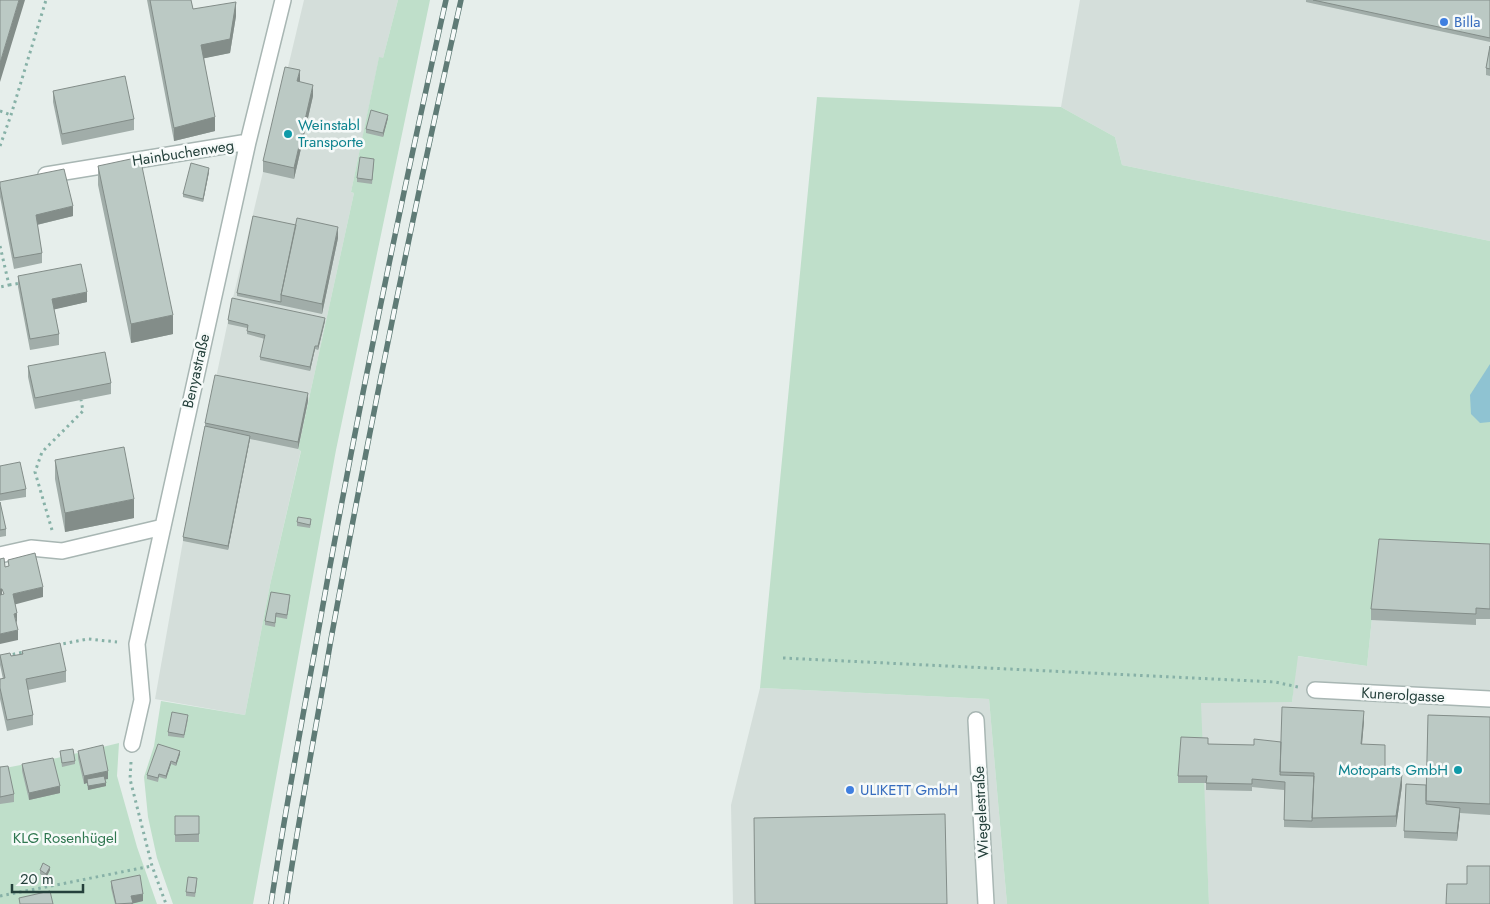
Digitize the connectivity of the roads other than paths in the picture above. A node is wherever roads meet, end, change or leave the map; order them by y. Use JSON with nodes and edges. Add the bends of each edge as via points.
{"nodes":[{"id":1,"x":283,"y":0,"type":"edge"},
{"id":2,"x":248,"y":142,"type":"junction"},
{"id":3,"x":30,"y":178,"type":"edge"},
{"id":4,"x":162,"y":527,"type":"junction"},
{"id":5,"x":0,"y":555,"type":"edge"},
{"id":6,"x":1316,"y":690,"type":"road end"},
{"id":7,"x":1490,"y":699,"type":"edge"},
{"id":8,"x":976,"y":720,"type":"dead end"},
{"id":9,"x":132,"y":744,"type":"road end"},
{"id":10,"x":986,"y":904,"type":"edge"}],
"edges":[{"from":1,"to":2,"type":"street","name":"Benyastraße"},
{"from":2,"to":3,"type":"street","name":"Hainbuchenweg"},
{"from":2,"to":4,"type":"street","name":"Benyastraße"},
{"from":4,"to":5,"type":"street","via":[[62,551],[31,548]]},
{"from":4,"to":9,"type":"street","name":"Benyastraße","via":[[137,644],[142,700]]},
{"from":6,"to":7,"type":"street","name":"Kunerolgasse"},
{"from":8,"to":10,"type":"street","name":"Wiegelestraße"}]}
